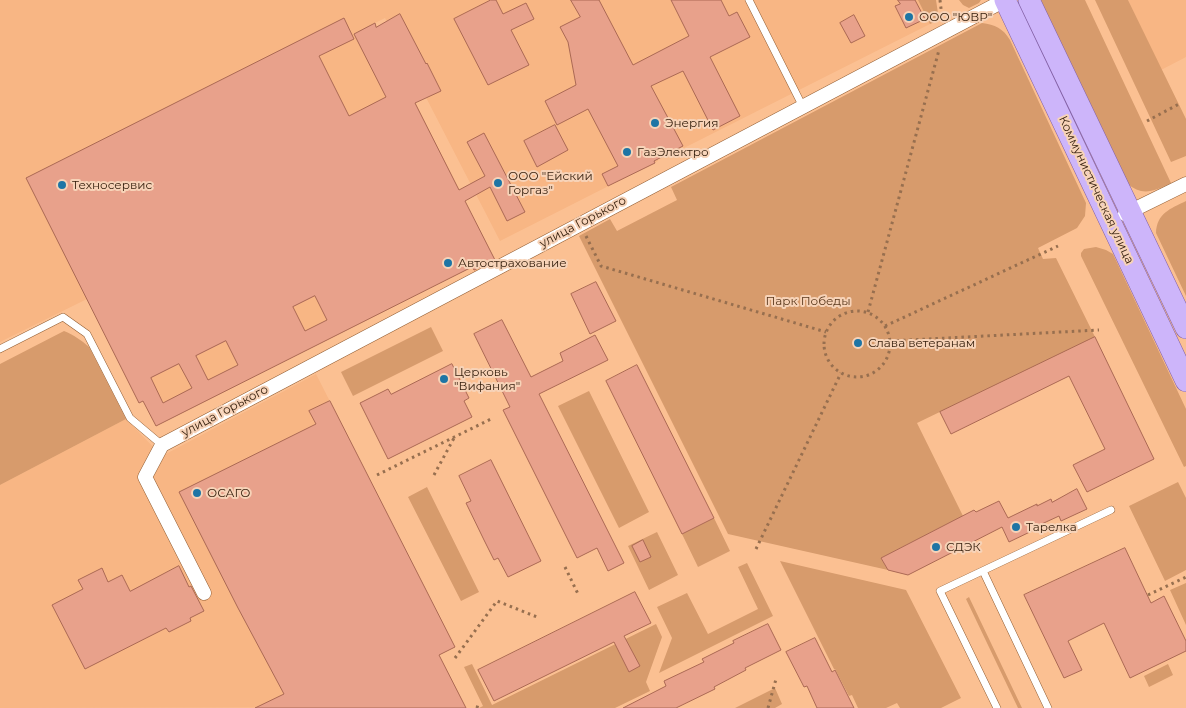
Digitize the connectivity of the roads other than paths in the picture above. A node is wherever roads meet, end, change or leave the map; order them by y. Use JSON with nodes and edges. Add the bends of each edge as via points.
{"nodes":[{"id":1,"x":749,"y":0,"type":"edge"},
{"id":2,"x":1005,"y":0,"type":"edge"},
{"id":3,"x":1029,"y":0,"type":"edge"},
{"id":4,"x":803,"y":107,"type":"junction"},
{"id":5,"x":1186,"y":184,"type":"edge"},
{"id":6,"x":1130,"y":212,"type":"junction"},
{"id":7,"x":1110,"y":221,"type":"junction"},
{"id":8,"x":1186,"y":328,"type":"edge"},
{"id":9,"x":0,"y":350,"type":"edge"},
{"id":10,"x":1186,"y":381,"type":"edge"},
{"id":11,"x":162,"y":445,"type":"junction"},
{"id":12,"x":1111,"y":510,"type":"dead end"},
{"id":13,"x":983,"y":571,"type":"junction"},
{"id":14,"x":204,"y":593,"type":"dead end"},
{"id":15,"x":996,"y":708,"type":"edge"},
{"id":16,"x":1048,"y":708,"type":"edge"}],
"edges":[{"from":1,"to":4,"type":"lane"},
{"from":2,"to":4,"type":"street","name":"улица Горького"},
{"from":2,"to":7,"type":"main road","name":"Коммунистическая улица"},
{"from":3,"to":6,"type":"main road","name":"Коммунистическая улица"},
{"from":4,"to":11,"type":"street","name":"улица Горького"},
{"from":5,"to":6,"type":"street"},
{"from":6,"to":7,"type":"street"},
{"from":6,"to":8,"type":"main road","name":"Коммунистическая улица"},
{"from":7,"to":10,"type":"main road","name":"Коммунистическая улица"},
{"from":9,"to":11,"type":"lane","via":[[63,318],[86,334],[130,418]]},
{"from":11,"to":14,"type":"street","via":[[145,477]]},
{"from":12,"to":13,"type":"lane"},
{"from":13,"to":15,"type":"lane","via":[[940,591]]},
{"from":13,"to":16,"type":"lane"}]}
